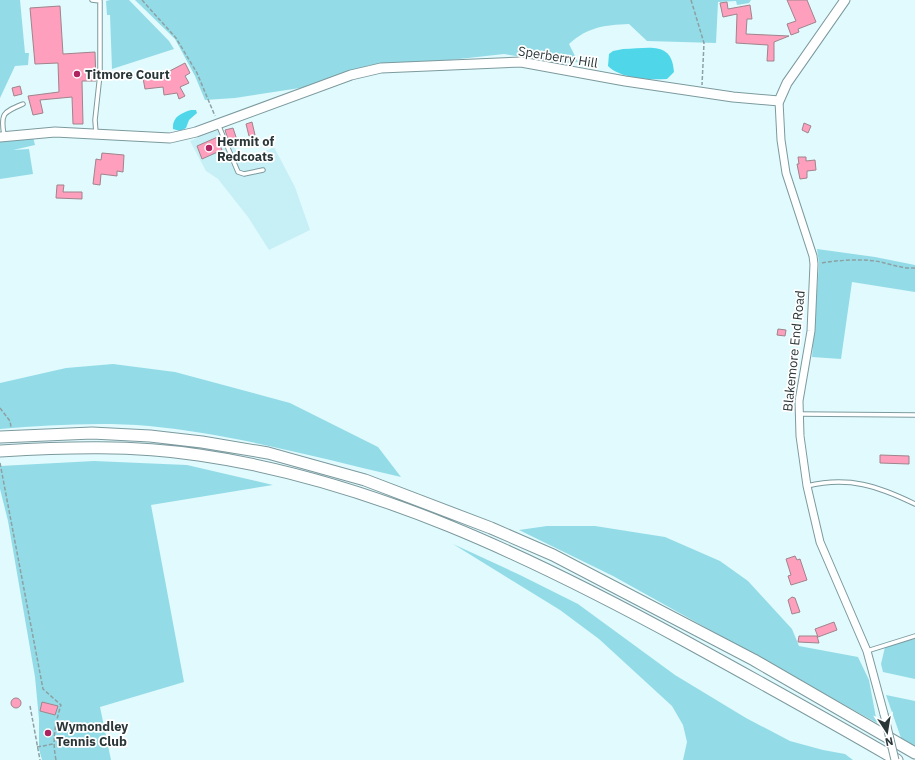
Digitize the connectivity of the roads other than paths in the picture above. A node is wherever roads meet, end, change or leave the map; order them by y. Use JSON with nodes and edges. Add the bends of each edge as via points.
{"nodes":[{"id":1,"x":92,"y":0,"type":"edge"},
{"id":2,"x":845,"y":0,"type":"edge"},
{"id":3,"x":780,"y":101,"type":"junction"},
{"id":4,"x":22,"y":104,"type":"dead end"},
{"id":5,"x":218,"y":123,"type":"junction"},
{"id":6,"x":96,"y":134,"type":"junction"},
{"id":7,"x":2,"y":137,"type":"edge"},
{"id":8,"x":263,"y":170,"type":"dead end"},
{"id":9,"x":800,"y":414,"type":"junction"},
{"id":10,"x":915,"y":415,"type":"edge"},
{"id":11,"x":0,"y":436,"type":"edge"},
{"id":12,"x":0,"y":451,"type":"edge"},
{"id":13,"x":807,"y":486,"type":"junction"},
{"id":14,"x":915,"y":504,"type":"edge"},
{"id":15,"x":915,"y":636,"type":"edge"},
{"id":16,"x":867,"y":650,"type":"junction"},
{"id":17,"x":915,"y":753,"type":"edge"},
{"id":18,"x":896,"y":760,"type":"edge"}],
"edges":[{"from":1,"to":6,"type":"lane","via":[[100,1],[100,74],[94,120]]},
{"from":2,"to":3,"type":"street","via":[[787,83]]},
{"from":3,"to":5,"type":"street","name":"Sperberry Hill","via":[[733,97],[625,81],[521,62],[381,68],[351,75]]},
{"from":3,"to":9,"type":"street","name":"Blakemore End Road","via":[[786,173],[814,264],[811,331],[799,401]]},
{"from":4,"to":7,"type":"lane","via":[[6,111],[2,116]]},
{"from":5,"to":6,"type":"street","name":"Sperberry Hill","via":[[196,132],[170,138]]},
{"from":5,"to":8,"type":"lane","via":[[238,172],[244,174]]},
{"from":6,"to":7,"type":"street","name":"Sperberry Hill","via":[[55,132]]},
{"from":9,"to":10,"type":"lane"},
{"from":9,"to":13,"type":"street","name":"Blakemore End Road","via":[[800,436]]},
{"from":11,"to":17,"type":"main road","via":[[92,433],[202,442],[268,453],[365,480],[491,528],[553,556],[754,660]]},
{"from":12,"to":18,"type":"main road","via":[[113,448],[198,454],[270,468],[361,494],[477,538],[547,569],[739,670]]},
{"from":13,"to":14,"type":"lane","via":[[824,482],[851,482],[890,492]]},
{"from":13,"to":16,"type":"street","name":"Blakemore End Road","via":[[820,542]]},
{"from":15,"to":16,"type":"lane"},
{"from":16,"to":18,"type":"street","name":"Blakemore End Road","bridge":true}]}
